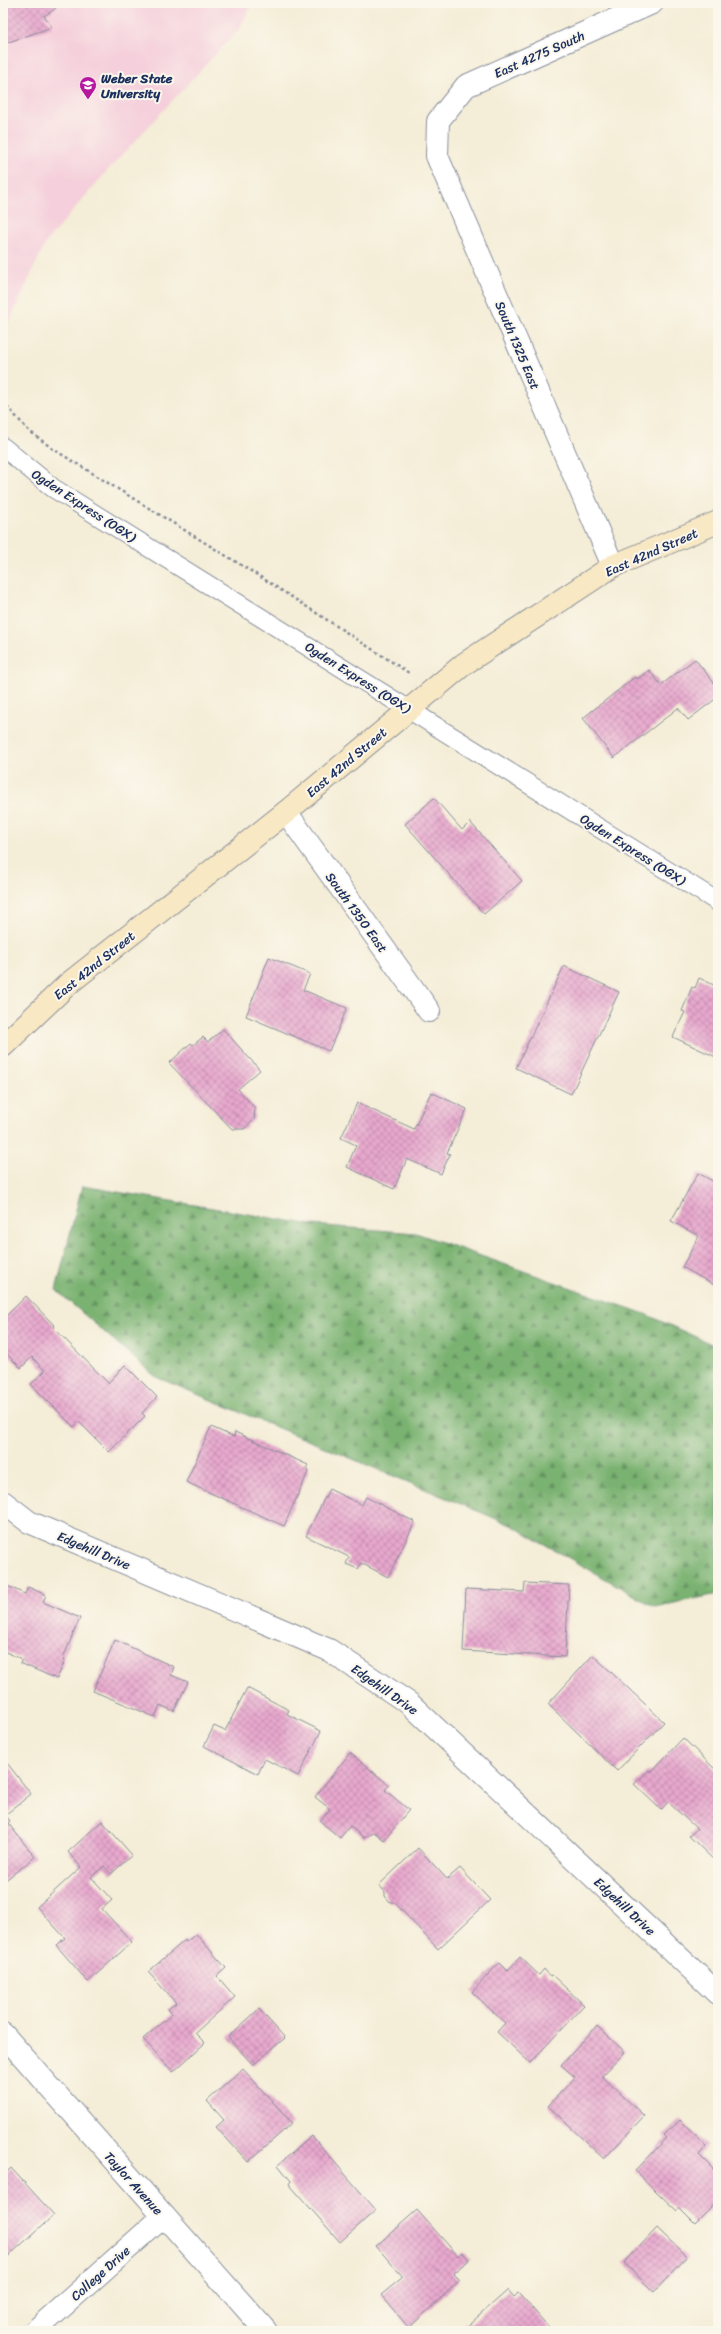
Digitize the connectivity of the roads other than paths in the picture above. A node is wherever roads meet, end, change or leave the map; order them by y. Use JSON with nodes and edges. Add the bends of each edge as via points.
{"nodes":[{"id":1,"x":652,"y":3,"type":"edge"},
{"id":2,"x":438,"y":121,"type":"joint"},
{"id":3,"x":3,"y":447,"type":"edge"},
{"id":4,"x":718,"y":522,"type":"edge"},
{"id":5,"x":613,"y":566,"type":"junction"},
{"id":6,"x":410,"y":709,"type":"junction"},
{"id":7,"x":286,"y":812,"type":"junction"},
{"id":8,"x":718,"y":902,"type":"edge"},
{"id":9,"x":429,"y":1011,"type":"dead end"},
{"id":10,"x":3,"y":1046,"type":"edge"},
{"id":11,"x":3,"y":1502,"type":"edge"},
{"id":12,"x":718,"y":1994,"type":"edge"},
{"id":13,"x":3,"y":2034,"type":"edge"},
{"id":14,"x":164,"y":2216,"type":"junction"},
{"id":15,"x":35,"y":2331,"type":"edge"},
{"id":16,"x":266,"y":2331,"type":"edge"}],
"edges":[{"from":1,"to":2,"type":"street","name":"East 4275 South","via":[[466,86]]},
{"from":2,"to":5,"type":"street","name":"South 1325 East","via":[[437,156]]},
{"from":3,"to":6,"type":"lane","name":"Ogden Express (OGX)","via":[[53,488]]},
{"from":4,"to":5,"type":"street","name":"East 42nd Street"},
{"from":5,"to":6,"type":"street","name":"East 42nd Street","via":[[464,664]]},
{"from":6,"to":7,"type":"street","name":"East 42nd Street"},
{"from":6,"to":8,"type":"lane","name":"Ogden Express (OGX)"},
{"from":7,"to":9,"type":"street","name":"South 1350 East"},
{"from":7,"to":10,"type":"street","name":"East 42nd Street","via":[[68,984]]},
{"from":11,"to":12,"type":"street","name":"Edgehill Drive","via":[[29,1522],[329,1650],[410,1704]]},
{"from":13,"to":14,"type":"street","name":"Taylor Avenue"},
{"from":14,"to":15,"type":"street","name":"College Drive"},
{"from":14,"to":16,"type":"street","name":"Taylor Avenue"}]}
